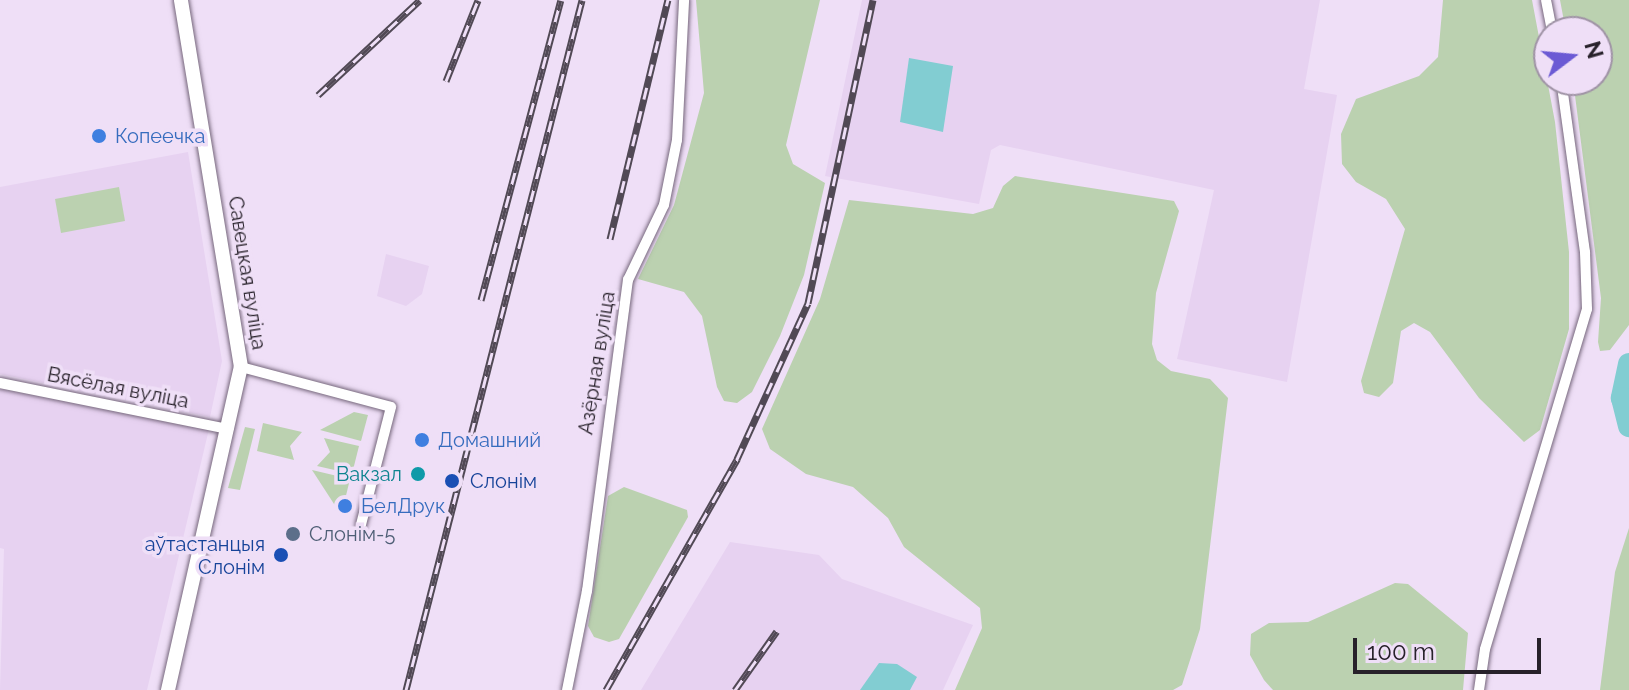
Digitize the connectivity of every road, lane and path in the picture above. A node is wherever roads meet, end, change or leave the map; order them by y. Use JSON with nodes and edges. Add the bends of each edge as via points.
{"nodes":[{"id":1,"x":181,"y":0,"type":"edge"},
{"id":2,"x":684,"y":0,"type":"edge"},
{"id":3,"x":1563,"y":96,"type":"edge"},
{"id":4,"x":241,"y":367,"type":"junction"},
{"id":5,"x":0,"y":383,"type":"edge"},
{"id":6,"x":228,"y":429,"type":"junction"},
{"id":7,"x":361,"y":525,"type":"dead end"},
{"id":8,"x":168,"y":690,"type":"edge"},
{"id":9,"x":567,"y":690,"type":"edge"},
{"id":10,"x":1479,"y":690,"type":"edge"}],
"edges":[{"from":1,"to":4,"type":"main road","name":"Савецкая вуліца","via":[[238,323]]},
{"from":2,"to":9,"type":"street","name":"Азёрная вуліца","via":[[677,140],[664,205],[628,280],[587,591]]},
{"from":3,"to":10,"type":"street","via":[[1585,252],[1587,309],[1485,649]]},
{"from":4,"to":6,"type":"main road","name":"Савецкая вуліца"},
{"from":4,"to":7,"type":"street","via":[[391,407]]},
{"from":5,"to":6,"type":"street","name":"Вясёлая вуліца"},
{"from":6,"to":8,"type":"main road","name":"Савецкая вуліца"}]}
